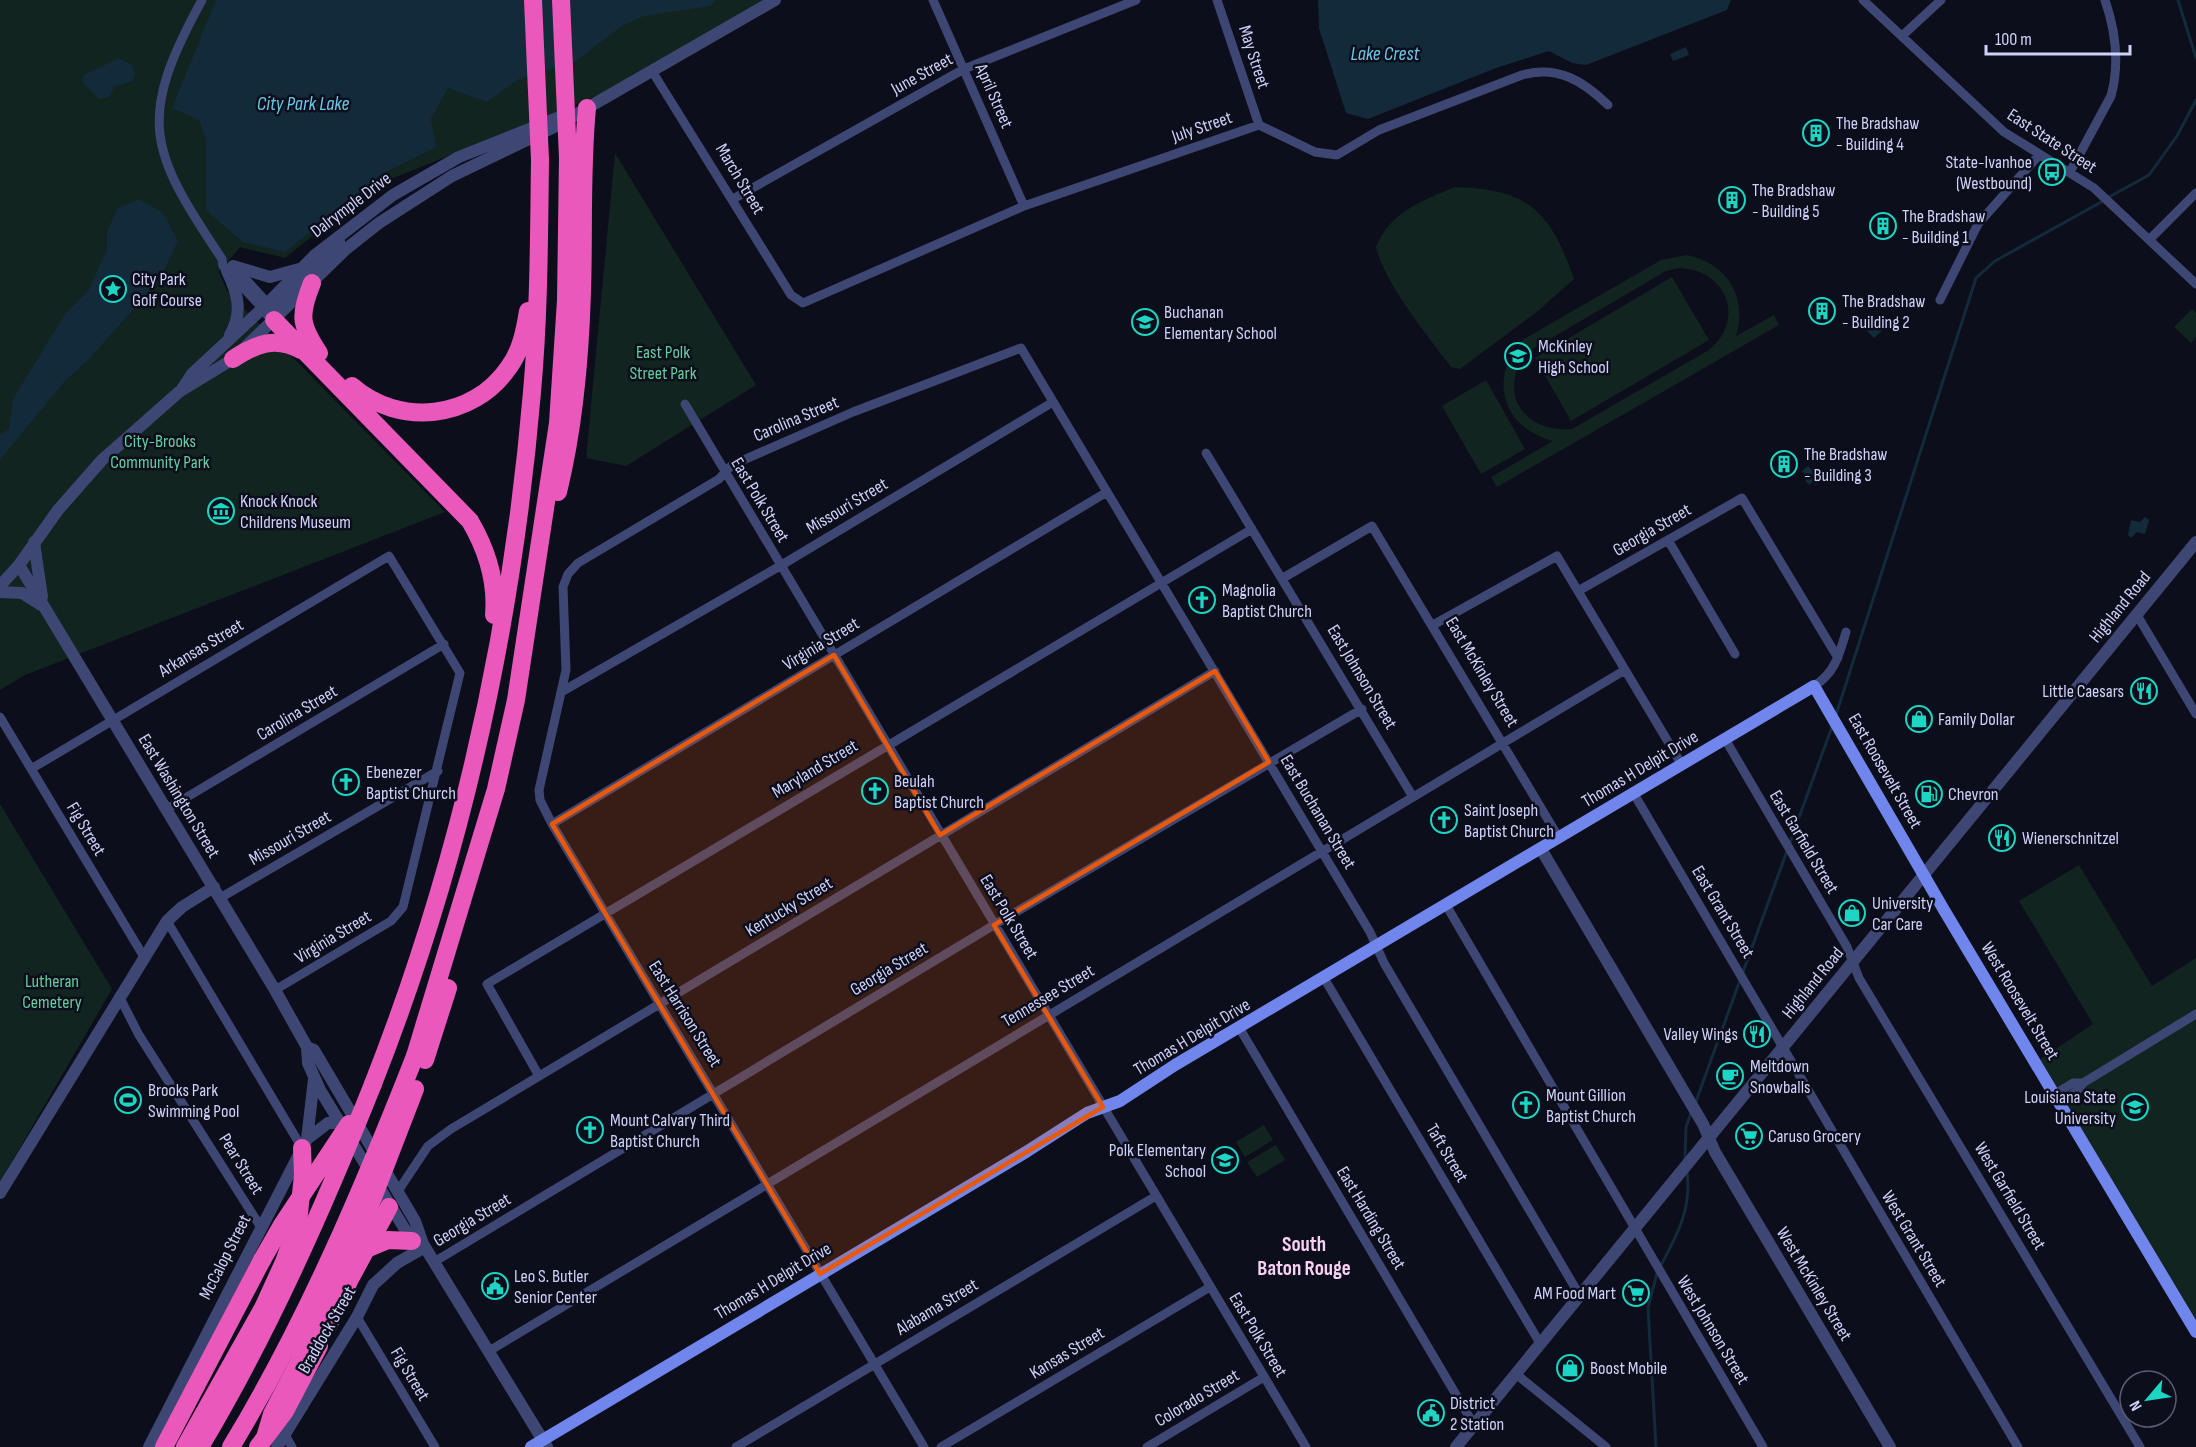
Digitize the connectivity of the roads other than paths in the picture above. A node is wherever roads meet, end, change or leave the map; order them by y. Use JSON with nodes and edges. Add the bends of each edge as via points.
{"nodes":[{"id":1,"x":201,"y":0,"type":"edge"},
{"id":2,"x":532,"y":0,"type":"edge"},
{"id":3,"x":561,"y":0,"type":"edge"},
{"id":4,"x":775,"y":0,"type":"edge"},
{"id":5,"x":933,"y":0,"type":"edge"},
{"id":6,"x":1136,"y":0,"type":"edge"},
{"id":7,"x":1217,"y":0,"type":"edge"},
{"id":8,"x":1863,"y":0,"type":"edge"},
{"id":9,"x":1941,"y":0,"type":"edge"},
{"id":10,"x":2105,"y":0,"type":"edge"},
{"id":11,"x":1902,"y":36,"type":"junction"},
{"id":12,"x":964,"y":69,"type":"junction"},
{"id":13,"x":652,"y":70,"type":"junction"},
{"id":14,"x":1608,"y":105,"type":"dead end"},
{"id":15,"x":587,"y":108,"type":"junction"},
{"id":16,"x":1259,"y":125,"type":"junction"},
{"id":17,"x":2039,"y":155,"type":"junction"},
{"id":18,"x":2070,"y":172,"type":"junction"},
{"id":19,"x":2196,"y":193,"type":"edge"},
{"id":20,"x":733,"y":199,"type":"junction"},
{"id":21,"x":1024,"y":206,"type":"junction"},
{"id":22,"x":540,"y":229,"type":"junction"},
{"id":23,"x":343,"y":234,"type":"junction"},
{"id":24,"x":2150,"y":239,"type":"junction"},
{"id":25,"x":230,"y":269,"type":"junction"},
{"id":26,"x":307,"y":275,"type":"junction"},
{"id":27,"x":2196,"y":284,"type":"edge"},
{"id":28,"x":1940,"y":300,"type":"dead end"},
{"id":29,"x":800,"y":303,"type":"joint"},
{"id":30,"x":271,"y":311,"type":"junction"},
{"id":31,"x":1021,"y":348,"type":"joint"},
{"id":32,"x":229,"y":351,"type":"junction"},
{"id":33,"x":314,"y":354,"type":"junction"},
{"id":34,"x":1053,"y":402,"type":"junction"},
{"id":35,"x":685,"y":404,"type":"dead end"},
{"id":36,"x":1206,"y":453,"type":"dead end"},
{"id":37,"x":724,"y":472,"type":"junction"},
{"id":38,"x":1107,"y":492,"type":"junction"},
{"id":39,"x":544,"y":517,"type":"junction"},
{"id":40,"x":1252,"y":529,"type":"junction"},
{"id":41,"x":1668,"y":540,"type":"junction"},
{"id":42,"x":34,"y":542,"type":"junction"},
{"id":43,"x":2196,"y":542,"type":"edge"},
{"id":44,"x":19,"y":565,"type":"junction"},
{"id":45,"x":780,"y":566,"type":"junction"},
{"id":46,"x":571,"y":570,"type":"joint"},
{"id":47,"x":1283,"y":578,"type":"junction"},
{"id":48,"x":1161,"y":583,"type":"junction"},
{"id":49,"x":0,"y":586,"type":"edge"},
{"id":50,"x":1578,"y":591,"type":"junction"},
{"id":51,"x":0,"y":592,"type":"edge"},
{"id":52,"x":45,"y":607,"type":"junction"},
{"id":53,"x":2137,"y":615,"type":"junction"},
{"id":54,"x":1433,"y":625,"type":"junction"},
{"id":55,"x":1846,"y":632,"type":"dead end"},
{"id":56,"x":444,"y":644,"type":"junction"},
{"id":57,"x":1735,"y":654,"type":"dead end"},
{"id":58,"x":834,"y":656,"type":"junction"},
{"id":59,"x":1838,"y":658,"type":"junction"},
{"id":60,"x":1625,"y":670,"type":"junction"},
{"id":61,"x":1215,"y":671,"type":"junction"},
{"id":62,"x":1814,"y":686,"type":"junction"},
{"id":63,"x":563,"y":691,"type":"junction"},
{"id":64,"x":488,"y":701,"type":"junction"},
{"id":65,"x":1362,"y":709,"type":"junction"},
{"id":66,"x":2196,"y":714,"type":"edge"},
{"id":67,"x":0,"y":717,"type":"edge"},
{"id":68,"x":112,"y":720,"type":"junction"},
{"id":69,"x":1725,"y":739,"type":"junction"},
{"id":70,"x":1504,"y":744,"type":"junction"},
{"id":71,"x":888,"y":745,"type":"junction"},
{"id":72,"x":1269,"y":762,"type":"junction"},
{"id":73,"x":1682,"y":765,"type":"junction"},
{"id":74,"x":31,"y":769,"type":"junction"},
{"id":75,"x":438,"y":771,"type":"junction"},
{"id":76,"x":1634,"y":794,"type":"junction"},
{"id":77,"x":1413,"y":797,"type":"junction"},
{"id":78,"x":167,"y":809,"type":"junction"},
{"id":79,"x":552,"y":824,"type":"junction"},
{"id":80,"x":940,"y":835,"type":"junction"},
{"id":81,"x":1560,"y":838,"type":"junction"},
{"id":82,"x":1541,"y":849,"type":"junction"},
{"id":83,"x":1323,"y":852,"type":"junction"},
{"id":84,"x":1924,"y":875,"type":"junction"},
{"id":85,"x":217,"y":892,"type":"junction"},
{"id":86,"x":1446,"y":905,"type":"junction"},
{"id":87,"x":605,"y":914,"type":"junction"},
{"id":88,"x":167,"y":921,"type":"junction"},
{"id":89,"x":994,"y":925,"type":"junction"},
{"id":90,"x":1377,"y":947,"type":"junction"},
{"id":91,"x":144,"y":957,"type":"junction"},
{"id":92,"x":1853,"y":962,"type":"junction"},
{"id":93,"x":1324,"y":978,"type":"junction"},
{"id":94,"x":275,"y":990,"type":"junction"},
{"id":95,"x":119,"y":996,"type":"junction"},
{"id":96,"x":659,"y":1005,"type":"junction"},
{"id":97,"x":2196,"y":1014,"type":"edge"},
{"id":98,"x":1048,"y":1015,"type":"junction"},
{"id":99,"x":1239,"y":1029,"type":"junction"},
{"id":100,"x":307,"y":1047,"type":"junction"},
{"id":101,"x":1783,"y":1048,"type":"junction"},
{"id":102,"x":420,"y":1058,"type":"junction"},
{"id":103,"x":539,"y":1076,"type":"junction"},
{"id":104,"x":314,"y":1078,"type":"junction"},
{"id":105,"x":373,"y":1084,"type":"junction"},
{"id":106,"x":715,"y":1093,"type":"junction"},
{"id":107,"x":2057,"y":1098,"type":"junction"},
{"id":108,"x":1103,"y":1107,"type":"junction"},
{"id":109,"x":338,"y":1121,"type":"junction"},
{"id":110,"x":360,"y":1126,"type":"junction"},
{"id":111,"x":304,"y":1143,"type":"junction"},
{"id":112,"x":1705,"y":1143,"type":"junction"},
{"id":113,"x":769,"y":1185,"type":"junction"},
{"id":114,"x":0,"y":1193,"type":"edge"},
{"id":115,"x":1156,"y":1196,"type":"junction"},
{"id":116,"x":393,"y":1199,"type":"junction"},
{"id":117,"x":260,"y":1226,"type":"junction"},
{"id":118,"x":1635,"y":1229,"type":"junction"},
{"id":119,"x":420,"y":1244,"type":"junction"},
{"id":120,"x":364,"y":1250,"type":"junction"},
{"id":121,"x":434,"y":1262,"type":"junction"},
{"id":122,"x":820,"y":1274,"type":"junction"},
{"id":123,"x":1210,"y":1287,"type":"junction"},
{"id":124,"x":1580,"y":1296,"type":"junction"},
{"id":125,"x":357,"y":1317,"type":"junction"},
{"id":126,"x":2196,"y":1332,"type":"edge"},
{"id":127,"x":1541,"y":1345,"type":"junction"},
{"id":128,"x":489,"y":1351,"type":"junction"},
{"id":129,"x":874,"y":1364,"type":"junction"},
{"id":130,"x":1516,"y":1374,"type":"junction"},
{"id":131,"x":1264,"y":1377,"type":"junction"},
{"id":132,"x":1474,"y":1425,"type":"junction"},
{"id":133,"x":285,"y":1435,"type":"junction"},
{"id":134,"x":544,"y":1444,"type":"edge"},
{"id":135,"x":149,"y":1447,"type":"edge"},
{"id":136,"x":164,"y":1447,"type":"edge"},
{"id":137,"x":185,"y":1447,"type":"edge"},
{"id":138,"x":200,"y":1447,"type":"edge"},
{"id":139,"x":231,"y":1447,"type":"edge"},
{"id":140,"x":260,"y":1447,"type":"edge"},
{"id":141,"x":277,"y":1447,"type":"edge"},
{"id":142,"x":292,"y":1447,"type":"edge"},
{"id":143,"x":435,"y":1447,"type":"edge"},
{"id":144,"x":531,"y":1447,"type":"edge"},
{"id":145,"x":736,"y":1447,"type":"edge"},
{"id":146,"x":924,"y":1447,"type":"edge"},
{"id":147,"x":941,"y":1447,"type":"edge"},
{"id":148,"x":1147,"y":1447,"type":"edge"},
{"id":149,"x":1306,"y":1447,"type":"edge"},
{"id":150,"x":1456,"y":1447,"type":"edge"},
{"id":151,"x":1606,"y":1447,"type":"edge"},
{"id":152,"x":1763,"y":1447,"type":"edge"},
{"id":153,"x":1890,"y":1447,"type":"edge"},
{"id":154,"x":2018,"y":1447,"type":"edge"},
{"id":155,"x":2140,"y":1447,"type":"edge"}],
"edges":[{"from":1,"to":25,"type":"street","via":[[166,75],[158,106],[159,135],[172,178]]},
{"from":2,"to":22,"type":"highway","bridge":true},
{"from":3,"to":39,"type":"highway","bridge":true,"via":[[568,158],[566,300],[558,423]]},
{"from":4,"to":13,"type":"street","name":"Dalrymple Drive"},
{"from":5,"to":12,"type":"street","name":"April Street"},
{"from":6,"to":12,"type":"street","name":"June Street"},
{"from":7,"to":16,"type":"street","name":"May Street"},
{"from":8,"to":11,"type":"street","name":"East State Street"},
{"from":9,"to":11,"type":"street"},
{"from":10,"to":18,"type":"street","via":[[2116,40],[2114,85]]},
{"from":11,"to":17,"type":"street","name":"East State Street","via":[[2004,132]]},
{"from":12,"to":20,"type":"street","name":"June Street"},
{"from":12,"to":21,"type":"street","name":"April Street"},
{"from":13,"to":15,"type":"street","name":"Dalrymple Drive"},
{"from":13,"to":20,"type":"street","name":"March Street"},
{"from":14,"to":16,"type":"street","name":"July Street","via":[[1582,83],[1545,71],[1522,75],[1379,130],[1336,155],[1315,152]]},
{"from":15,"to":23,"type":"street","name":"Dalrymple Drive","via":[[552,118],[443,165],[393,195]]},
{"from":15,"to":26,"type":"street","name":"Dalrymple Drive","via":[[477,162],[402,207]]},
{"from":15,"to":39,"type":"highway","via":[[582,293],[573,419],[558,494]]},
{"from":16,"to":21,"type":"street","name":"July Street"},
{"from":17,"to":18,"type":"street","name":"East State Street"},
{"from":17,"to":28,"type":"street","via":[[1978,224]]},
{"from":18,"to":24,"type":"street","name":"East State Street","via":[[2115,205]]},
{"from":19,"to":24,"type":"street"},
{"from":20,"to":29,"type":"street","name":"March Street","via":[[791,295]]},
{"from":21,"to":29,"type":"street","name":"July Street"},
{"from":22,"to":33,"type":"highway","via":[[520,344],[508,369],[477,398],[444,411],[400,411],[360,393]]},
{"from":22,"to":64,"type":"highway","via":[[532,392],[520,511]]},
{"from":23,"to":26,"type":"street","name":"Dalrymple Drive","via":[[328,243]]},
{"from":23,"to":30,"type":"street","via":[[334,249]]},
{"from":24,"to":27,"type":"street","name":"East State Street"},
{"from":25,"to":26,"type":"street","via":[[270,277]]},
{"from":25,"to":30,"type":"street"},
{"from":25,"to":32,"type":"street","via":[[238,307]]},
{"from":26,"to":30,"type":"street","name":"Dalrymple Drive"},
{"from":26,"to":30,"type":"street","name":"Dalrymple Drive"},
{"from":26,"to":33,"type":"highway","via":[[303,322]]},
{"from":30,"to":32,"type":"street","name":"Dalrymple Drive"},
{"from":30,"to":32,"type":"street","name":"Dalrymple Drive"},
{"from":30,"to":33,"type":"highway"},
{"from":31,"to":34,"type":"street","name":"East Buchanan Street"},
{"from":31,"to":37,"type":"street","name":"Carolina Street","via":[[794,436]]},
{"from":32,"to":33,"type":"highway","via":[[272,341]]},
{"from":32,"to":42,"type":"street","name":"Dalrymple Drive","via":[[102,460]]},
{"from":33,"to":64,"type":"highway","via":[[452,500],[481,541],[495,594]]},
{"from":34,"to":38,"type":"street","name":"East Buchanan Street"},
{"from":34,"to":45,"type":"street","name":"Missouri Street"},
{"from":35,"to":37,"type":"street","name":"East Polk Street"},
{"from":36,"to":40,"type":"street","name":"East Johnson Street"},
{"from":37,"to":45,"type":"street","name":"East Polk Street"},
{"from":37,"to":46,"type":"street","name":"Carolina Street"},
{"from":38,"to":48,"type":"street","name":"East Buchanan Street"},
{"from":38,"to":58,"type":"street","name":"Virginia Street"},
{"from":39,"to":102,"type":"highway","via":[[511,722],[496,789],[450,946],[453,970]]},
{"from":40,"to":47,"type":"street","name":"East Johnson Street"},
{"from":40,"to":48,"type":"street","name":"Maryland Street"},
{"from":41,"to":50,"type":"street","name":"Georgia Street"},
{"from":41,"to":57,"type":"street"},
{"from":41,"to":59,"type":"street","name":"Georgia Street","via":[[1742,498]]},
{"from":42,"to":44,"type":"street","name":"Dalrymple Drive"},
{"from":42,"to":52,"type":"street"},
{"from":43,"to":53,"type":"street","name":"Highland Road"},
{"from":44,"to":49,"type":"street","name":"Dalrymple Drive"},
{"from":44,"to":52,"type":"street","name":"East Washington Street"},
{"from":45,"to":58,"type":"street","name":"East Polk Street"},
{"from":45,"to":63,"type":"street","name":"Missouri Street"},
{"from":46,"to":63,"type":"street","name":"East Harrison Street","via":[[563,586]]},
{"from":47,"to":54,"type":"street","name":"East McKinley Street","via":[[1372,526]]},
{"from":47,"to":65,"type":"street","name":"East Johnson Street"},
{"from":48,"to":61,"type":"street","name":"East Buchanan Street"},
{"from":48,"to":71,"type":"street","name":"Maryland Street"},
{"from":50,"to":54,"type":"street","via":[[1557,556]]},
{"from":50,"to":60,"type":"street"},
{"from":51,"to":52,"type":"street","via":[[22,592]]},
{"from":52,"to":68,"type":"street","name":"East Washington Street"},
{"from":53,"to":66,"type":"street"},
{"from":53,"to":84,"type":"street","name":"Highland Road"},
{"from":54,"to":70,"type":"street","name":"East McKinley Street"},
{"from":55,"to":59,"type":"street","name":"Thomas H Delpit Drive"},
{"from":56,"to":68,"type":"street","name":"Arkansas Street","via":[[389,556]]},
{"from":56,"to":75,"type":"street","via":[[460,673]]},
{"from":56,"to":78,"type":"street","name":"Carolina Street"},
{"from":58,"to":71,"type":"street","name":"East Polk Street"},
{"from":58,"to":79,"type":"street","name":"Virginia Street"},
{"from":59,"to":62,"type":"street","name":"Thomas H Delpit Drive","via":[[1828,677]]},
{"from":60,"to":70,"type":"street","name":"Tennessee Street"},
{"from":60,"to":73,"type":"street"},
{"from":61,"to":72,"type":"street","name":"East Buchanan Street"},
{"from":61,"to":80,"type":"street","name":"Kentucky Street"},
{"from":62,"to":69,"type":"main road","name":"Thomas H Delpit Drive"},
{"from":62,"to":84,"type":"main road","name":"East Roosevelt Street"},
{"from":63,"to":79,"type":"street","name":"East Harrison Street","via":[[539,790]]},
{"from":64,"to":105,"type":"highway","via":[[451,852]]},
{"from":65,"to":72,"type":"street","name":"Georgia Street"},
{"from":65,"to":77,"type":"street","name":"East Johnson Street"},
{"from":67,"to":74,"type":"street","name":"Fig Street"},
{"from":68,"to":74,"type":"street","name":"Arkansas Street"},
{"from":68,"to":78,"type":"street","name":"East Washington Street"},
{"from":69,"to":73,"type":"main road","name":"Thomas H Delpit Drive"},
{"from":69,"to":92,"type":"street","name":"East Garfield Street"},
{"from":70,"to":77,"type":"street","name":"Tennessee Street"},
{"from":70,"to":81,"type":"street","name":"East McKinley Street"},
{"from":71,"to":80,"type":"street","name":"East Polk Street"},
{"from":71,"to":87,"type":"street","name":"Maryland Street"},
{"from":72,"to":83,"type":"street","name":"East Buchanan Street"},
{"from":72,"to":89,"type":"street","name":"Georgia Street"},
{"from":73,"to":76,"type":"main road","name":"Thomas H Delpit Drive"},
{"from":74,"to":91,"type":"street","name":"Fig Street"},
{"from":75,"to":85,"type":"street","name":"Missouri Street"},
{"from":75,"to":94,"type":"street","name":"Virginia Street","via":[[403,907],[391,921]]},
{"from":76,"to":81,"type":"main road","name":"Thomas H Delpit Drive"},
{"from":76,"to":101,"type":"street","name":"East Grant Street"},
{"from":77,"to":83,"type":"street","name":"Tennessee Street"},
{"from":78,"to":85,"type":"street","name":"East Washington Street"},
{"from":79,"to":87,"type":"street","name":"East Harrison Street"},
{"from":80,"to":89,"type":"street","name":"East Polk Street"},
{"from":80,"to":96,"type":"street","name":"Kentucky Street"},
{"from":81,"to":82,"type":"main road","name":"Thomas H Delpit Drive"},
{"from":82,"to":86,"type":"main road","name":"Thomas H Delpit Drive"},
{"from":82,"to":112,"type":"street","via":[[1701,1121]]},
{"from":83,"to":90,"type":"street","name":"East Buchanan Street"},
{"from":83,"to":98,"type":"street","name":"Tennessee Street"},
{"from":84,"to":92,"type":"street","name":"Highland Road"},
{"from":84,"to":107,"type":"main road","name":"West Roosevelt Street"},
{"from":85,"to":88,"type":"street","via":[[182,907]]},
{"from":85,"to":94,"type":"street","name":"East Washington Street"},
{"from":86,"to":90,"type":"main road","name":"Thomas H Delpit Drive"},
{"from":86,"to":118,"type":"street"},
{"from":87,"to":96,"type":"street","name":"East Harrison Street"},
{"from":87,"to":103,"type":"street","name":"Maryland Street","via":[[487,984]]},
{"from":88,"to":91,"type":"street"},
{"from":88,"to":111,"type":"street"},
{"from":89,"to":98,"type":"street","name":"East Polk Street"},
{"from":89,"to":106,"type":"street","name":"Georgia Street"},
{"from":90,"to":93,"type":"main road","name":"Thomas H Delpit Drive"},
{"from":90,"to":124,"type":"street","name":"East Buchanan Street"},
{"from":91,"to":95,"type":"street"},
{"from":92,"to":101,"type":"street","name":"Highland Road"},
{"from":92,"to":155,"type":"street","name":"West Garfield Street"},
{"from":93,"to":99,"type":"main road","name":"Thomas H Delpit Drive"},
{"from":93,"to":127,"type":"street","name":"Taft Street"},
{"from":94,"to":100,"type":"street","name":"East Washington Street"},
{"from":95,"to":114,"type":"street"},
{"from":95,"to":117,"type":"street","name":"Pear Street","via":[[139,1035]]},
{"from":96,"to":103,"type":"street","name":"Kentucky Street"},
{"from":96,"to":106,"type":"street","name":"East Harrison Street"},
{"from":97,"to":107,"type":"street","via":[[2083,1083],[2073,1083]]},
{"from":98,"to":108,"type":"street","name":"East Polk Street"},
{"from":98,"to":113,"type":"street","name":"Tennessee Street"},
{"from":99,"to":108,"type":"main road","name":"Thomas H Delpit Drive","via":[[1120,1101]]},
{"from":99,"to":132,"type":"street","name":"East Harding Street"},
{"from":100,"to":104,"type":"street"},
{"from":100,"to":110,"type":"street","via":[[314,1050]]},
{"from":101,"to":112,"type":"street","name":"Highland Road"},
{"from":101,"to":154,"type":"street","name":"West Grant Street"},
{"from":102,"to":139,"type":"highway","bridge":true,"via":[[339,1243]]},
{"from":102,"to":140,"type":"highway","bridge":true,"via":[[359,1234],[272,1414]]},
{"from":103,"to":116,"type":"street","name":"Kentucky Street","via":[[434,1140]]},
{"from":104,"to":109,"type":"street"},
{"from":104,"to":111,"type":"street","name":"McCalop Street"},
{"from":105,"to":136,"type":"highway","bridge":true,"via":[[282,1225]]},
{"from":105,"to":138,"type":"highway","bridge":true,"via":[[300,1258]]},
{"from":106,"to":113,"type":"street","name":"East Harrison Street"},
{"from":106,"to":121,"type":"street","name":"Georgia Street"},
{"from":107,"to":126,"type":"main road","name":"West Roosevelt Street"},
{"from":108,"to":115,"type":"street","name":"East Polk Street"},
{"from":108,"to":122,"type":"main road","name":"Thomas H Delpit Drive"},
{"from":109,"to":110,"type":"street"},
{"from":109,"to":111,"type":"street","via":[[327,1124]]},
{"from":109,"to":116,"type":"street"},
{"from":110,"to":116,"type":"street"},
{"from":111,"to":117,"type":"street","name":"McCalop Street"},
{"from":111,"to":137,"type":"highway","via":[[298,1222],[263,1308]]},
{"from":112,"to":118,"type":"street","name":"Highland Road"},
{"from":112,"to":153,"type":"street","name":"West McKinley Street"},
{"from":113,"to":122,"type":"street","name":"East Harrison Street"},
{"from":113,"to":128,"type":"street","name":"Tennessee Street"},
{"from":115,"to":123,"type":"street","name":"East Polk Street"},
{"from":115,"to":129,"type":"street","name":"Alabama Street"},
{"from":116,"to":119,"type":"street"},
{"from":116,"to":119,"type":"street","via":[[423,1236]]},
{"from":116,"to":120,"type":"highway"},
{"from":117,"to":135,"type":"street","name":"McCalop Street"},
{"from":118,"to":124,"type":"street","name":"Highland Road"},
{"from":118,"to":152,"type":"street","name":"West Johnson Street"},
{"from":119,"to":120,"type":"highway","via":[[388,1240]]},
{"from":119,"to":121,"type":"street"},
{"from":119,"to":125,"type":"street","name":"Braddock Street","via":[[382,1275]]},
{"from":120,"to":140,"type":"highway","bridge":true,"via":[[311,1365]]},
{"from":121,"to":128,"type":"street"},
{"from":122,"to":129,"type":"street","name":"East Harrison Street"},
{"from":122,"to":134,"type":"main road","name":"Thomas H Delpit Drive"},
{"from":123,"to":131,"type":"street","name":"East Polk Street"},
{"from":123,"to":147,"type":"street","name":"Kansas Street"},
{"from":124,"to":127,"type":"street","name":"Highland Road"},
{"from":125,"to":133,"type":"street","name":"Braddock Street"},
{"from":125,"to":143,"type":"street","name":"Fig Street"},
{"from":127,"to":130,"type":"street","name":"Highland Road"},
{"from":128,"to":134,"type":"street"},
{"from":129,"to":145,"type":"street","name":"Alabama Street"},
{"from":129,"to":146,"type":"street","name":"East Harrison Street"},
{"from":130,"to":132,"type":"street","name":"Highland Road"},
{"from":130,"to":151,"type":"street"},
{"from":131,"to":148,"type":"street","name":"Colorado Street"},
{"from":131,"to":149,"type":"street","name":"East Polk Street"},
{"from":132,"to":150,"type":"street","name":"Highland Road"},
{"from":133,"to":141,"type":"street","name":"Braddock Street"},
{"from":133,"to":142,"type":"street"},
{"from":134,"to":144,"type":"main road","name":"Thomas H Delpit Drive"}]}
